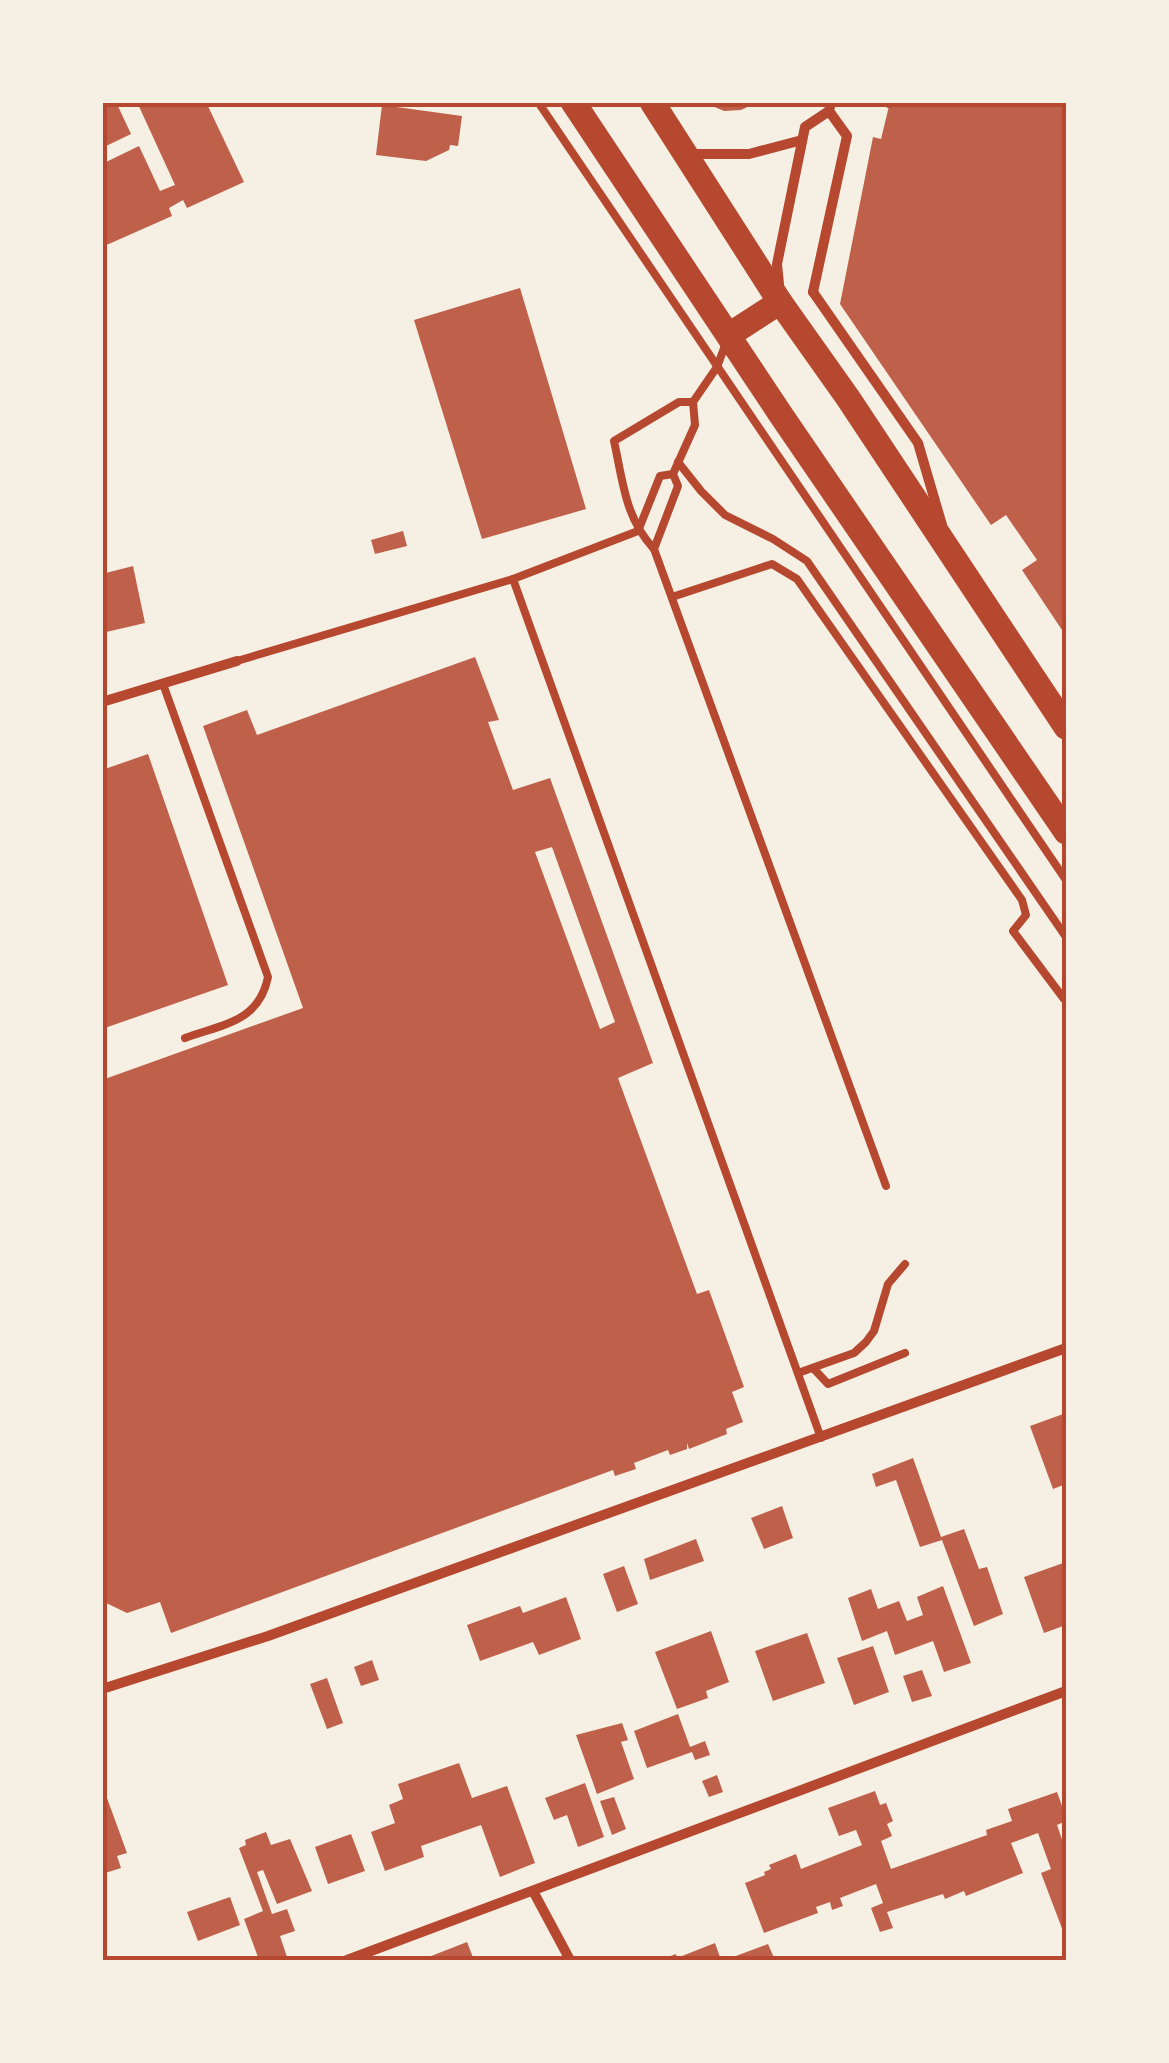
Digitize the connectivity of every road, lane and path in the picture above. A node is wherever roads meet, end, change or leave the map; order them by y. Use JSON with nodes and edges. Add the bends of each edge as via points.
{"nodes":[{"id":1,"x":538,"y":102,"type":"edge"},
{"id":2,"x":572,"y":102,"type":"edge"},
{"id":3,"x":652,"y":102,"type":"edge"},
{"id":4,"x":830,"y":107,"type":"edge"},
{"id":5,"x":802,"y":140,"type":"junction"},
{"id":6,"x":687,"y":154,"type":"junction"},
{"id":7,"x":814,"y":292,"type":"junction"},
{"id":8,"x":780,"y":302,"type":"junction"},
{"id":9,"x":729,"y":335,"type":"junction"},
{"id":10,"x":718,"y":367,"type":"junction"},
{"id":11,"x":693,"y":402,"type":"junction"},
{"id":12,"x":678,"y":462,"type":"junction"},
{"id":13,"x":673,"y":474,"type":"junction"},
{"id":14,"x":638,"y":532,"type":"junction"},
{"id":15,"x":654,"y":549,"type":"junction"},
{"id":16,"x":952,"y":555,"type":"junction"},
{"id":17,"x":512,"y":579,"type":"junction"},
{"id":18,"x":672,"y":597,"type":"junction"},
{"id":19,"x":237,"y":661,"type":"joint"},
{"id":20,"x":163,"y":684,"type":"junction"},
{"id":21,"x":102,"y":702,"type":"edge"},
{"id":22,"x":1066,"y":727,"type":"edge"},
{"id":23,"x":1066,"y":832,"type":"edge"},
{"id":24,"x":1066,"y":880,"type":"edge"},
{"id":25,"x":1066,"y":938,"type":"edge"},
{"id":26,"x":1066,"y":1000,"type":"edge"},
{"id":27,"x":185,"y":1038,"type":"dead end"},
{"id":28,"x":886,"y":1186,"type":"dead end"},
{"id":29,"x":905,"y":1264,"type":"dead end"},
{"id":30,"x":1066,"y":1348,"type":"edge"},
{"id":31,"x":905,"y":1354,"type":"dead end"},
{"id":32,"x":812,"y":1368,"type":"junction"},
{"id":33,"x":798,"y":1373,"type":"junction"},
{"id":34,"x":821,"y":1438,"type":"junction"},
{"id":35,"x":102,"y":1689,"type":"edge"},
{"id":36,"x":1066,"y":1692,"type":"edge"},
{"id":37,"x":534,"y":1891,"type":"junction"},
{"id":38,"x":347,"y":1960,"type":"edge"},
{"id":39,"x":570,"y":1960,"type":"edge"}],
"edges":[{"from":1,"to":10,"type":"lane"},
{"from":2,"to":9,"type":"main road"},
{"from":3,"to":6,"type":"main road"},
{"from":4,"to":5,"type":"street","via":[[806,127]]},
{"from":4,"to":7,"type":"street","via":[[846,136]]},
{"from":5,"to":6,"type":"street","via":[[749,154]]},
{"from":5,"to":8,"type":"street","via":[[777,264]]},
{"from":6,"to":8,"type":"main road"},
{"from":7,"to":8,"type":"street"},
{"from":7,"to":16,"type":"street","via":[[918,444]]},
{"from":8,"to":9,"type":"main road"},
{"from":8,"to":16,"type":"main road"},
{"from":9,"to":10,"type":"lane"},
{"from":9,"to":23,"type":"main road"},
{"from":10,"to":11,"type":"lane"},
{"from":10,"to":24,"type":"lane"},
{"from":11,"to":12,"type":"lane","via":[[696,425]]},
{"from":11,"to":14,"type":"lane","via":[[678,402],[614,441]]},
{"from":12,"to":13,"type":"lane"},
{"from":12,"to":25,"type":"lane","via":[[725,515],[807,561]]},
{"from":13,"to":14,"type":"lane","via":[[660,476]]},
{"from":13,"to":15,"type":"lane","via":[[678,486]]},
{"from":14,"to":15,"type":"lane"},
{"from":14,"to":17,"type":"lane"},
{"from":15,"to":18,"type":"lane"},
{"from":16,"to":22,"type":"main road"},
{"from":17,"to":19,"type":"lane"},
{"from":17,"to":33,"type":"lane"},
{"from":18,"to":26,"type":"lane","via":[[772,564],[796,578],[1022,900],[1026,915],[1013,931]]},
{"from":18,"to":28,"type":"lane"},
{"from":19,"to":20,"type":"street"},
{"from":20,"to":21,"type":"street"},
{"from":20,"to":27,"type":"lane","via":[[268,977],[258,1007]]},
{"from":29,"to":32,"type":"lane","via":[[888,1284],[866,1342]]},
{"from":30,"to":34,"type":"street"},
{"from":31,"to":32,"type":"lane","via":[[828,1384]]},
{"from":32,"to":33,"type":"lane"},
{"from":33,"to":34,"type":"lane"},
{"from":34,"to":35,"type":"street"},
{"from":36,"to":37,"type":"street"},
{"from":37,"to":38,"type":"street"},
{"from":37,"to":39,"type":"street"}]}
